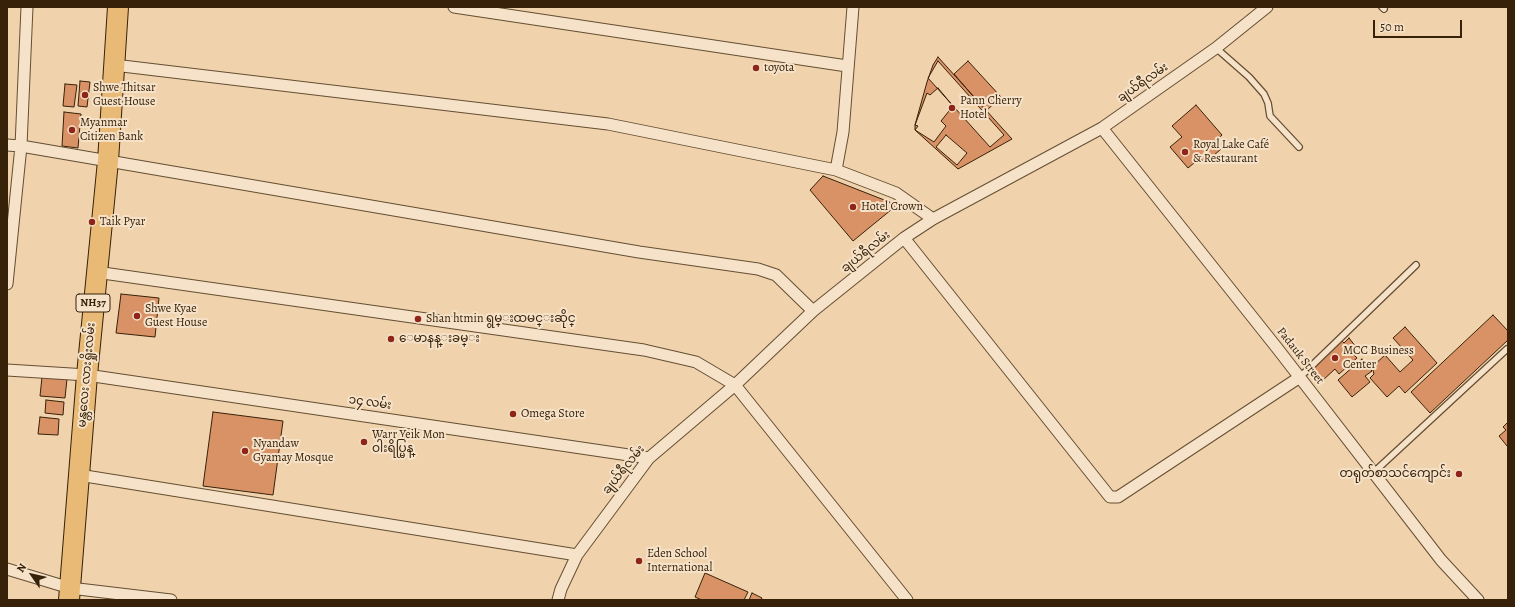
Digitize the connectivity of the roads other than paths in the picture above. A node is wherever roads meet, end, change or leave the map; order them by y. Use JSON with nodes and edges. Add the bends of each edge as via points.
{"nodes":[{"id":1,"x":27,"y":7,"type":"edge"},
{"id":2,"x":118,"y":7,"type":"edge"},
{"id":3,"x":454,"y":7,"type":"edge"},
{"id":4,"x":853,"y":7,"type":"edge"},
{"id":5,"x":1267,"y":7,"type":"edge"},
{"id":6,"x":1216,"y":48,"type":"junction"},
{"id":7,"x":114,"y":65,"type":"junction"},
{"id":8,"x":847,"y":66,"type":"junction"},
{"id":9,"x":1102,"y":128,"type":"junction"},
{"id":10,"x":7,"y":145,"type":"edge"},
{"id":11,"x":21,"y":146,"type":"junction"},
{"id":12,"x":1299,"y":147,"type":"dead end"},
{"id":13,"x":108,"y":161,"type":"junction"},
{"id":14,"x":836,"y":170,"type":"junction"},
{"id":15,"x":933,"y":219,"type":"junction"},
{"id":16,"x":904,"y":238,"type":"junction"},
{"id":17,"x":1416,"y":265,"type":"dead end"},
{"id":18,"x":96,"y":272,"type":"junction"},
{"id":19,"x":7,"y":284,"type":"edge"},
{"id":20,"x":813,"y":311,"type":"junction"},
{"id":21,"x":1507,"y":349,"type":"dead end"},
{"id":22,"x":7,"y":370,"type":"edge"},
{"id":23,"x":87,"y":375,"type":"junction"},
{"id":24,"x":1300,"y":377,"type":"junction"},
{"id":25,"x":735,"y":385,"type":"junction"},
{"id":26,"x":649,"y":458,"type":"junction"},
{"id":27,"x":1373,"y":472,"type":"junction"},
{"id":28,"x":79,"y":475,"type":"junction"},
{"id":29,"x":577,"y":555,"type":"junction"},
{"id":30,"x":7,"y":570,"type":"edge"},
{"id":31,"x":70,"y":594,"type":"edge"},
{"id":32,"x":171,"y":600,"type":"edge"},
{"id":33,"x":558,"y":600,"type":"edge"},
{"id":34,"x":907,"y":600,"type":"edge"},
{"id":35,"x":1478,"y":600,"type":"edge"}],
"edges":[{"from":1,"to":11,"type":"street"},
{"from":2,"to":7,"type":"highway","name":"မန္တလေး လားရှိုးလမ်း","number":"NH37"},
{"from":3,"to":8,"type":"street"},
{"from":4,"to":8,"type":"street"},
{"from":5,"to":6,"type":"street","name":"ချယ်ရီလမ်း"},
{"from":6,"to":9,"type":"street","name":"ချယ်ရီလမ်း"},
{"from":6,"to":12,"type":"lane","via":[[1264,94],[1270,116]]},
{"from":7,"to":13,"type":"highway","name":"မန္တလေး လားရှိုးလမ်း","number":"NH37"},
{"from":7,"to":14,"type":"street","via":[[608,124]]},
{"from":8,"to":14,"type":"street","via":[[843,132]]},
{"from":9,"to":15,"type":"street","name":"ချယ်ရီလမ်း"},
{"from":9,"to":24,"type":"street","name":"Padauk Street"},
{"from":10,"to":11,"type":"street"},
{"from":11,"to":13,"type":"street"},
{"from":11,"to":19,"type":"street"},
{"from":13,"to":18,"type":"highway","name":"မန္တလေး လားရှိုးလမ်း","number":"NH37"},
{"from":13,"to":20,"type":"street","via":[[639,252],[758,269],[776,275]]},
{"from":14,"to":15,"type":"street","via":[[896,193]]},
{"from":15,"to":16,"type":"street","name":"ချယ်ရီလမ်း"},
{"from":16,"to":20,"type":"street","name":"ချယ်ရီလမ်း"},
{"from":16,"to":24,"type":"street","via":[[1110,497],[1118,497]]},
{"from":17,"to":24,"type":"lane"},
{"from":18,"to":23,"type":"highway","name":"မန္တလေး လားရှိုးလမ်း","number":"NH37"},
{"from":18,"to":25,"type":"street","via":[[644,350],[696,362]]},
{"from":20,"to":25,"type":"street","name":"ချယ်ရီလမ်း"},
{"from":21,"to":27,"type":"lane"},
{"from":22,"to":23,"type":"street","name":"၁၄ လမ်း"},
{"from":23,"to":26,"type":"street","name":"၁၄ လမ်း"},
{"from":23,"to":28,"type":"highway","name":"မန္တလေး လားရှိုးလမ်း","number":"NH37"},
{"from":24,"to":27,"type":"street","name":"Padauk Street"},
{"from":25,"to":26,"type":"street","name":"ချယ်ရီလမ်း"},
{"from":25,"to":34,"type":"street"},
{"from":26,"to":29,"type":"street","name":"ချယ်ရီလမ်း"},
{"from":27,"to":35,"type":"street","name":"Padauk Street","via":[[1441,560]]},
{"from":28,"to":29,"type":"street"},
{"from":28,"to":31,"type":"highway","name":"မန္တလေး လားရှိုးလမ်း","number":"NH37"},
{"from":29,"to":33,"type":"street","name":"ချယ်ရီလမ်း"},
{"from":30,"to":31,"type":"street"},
{"from":31,"to":32,"type":"street"}]}
